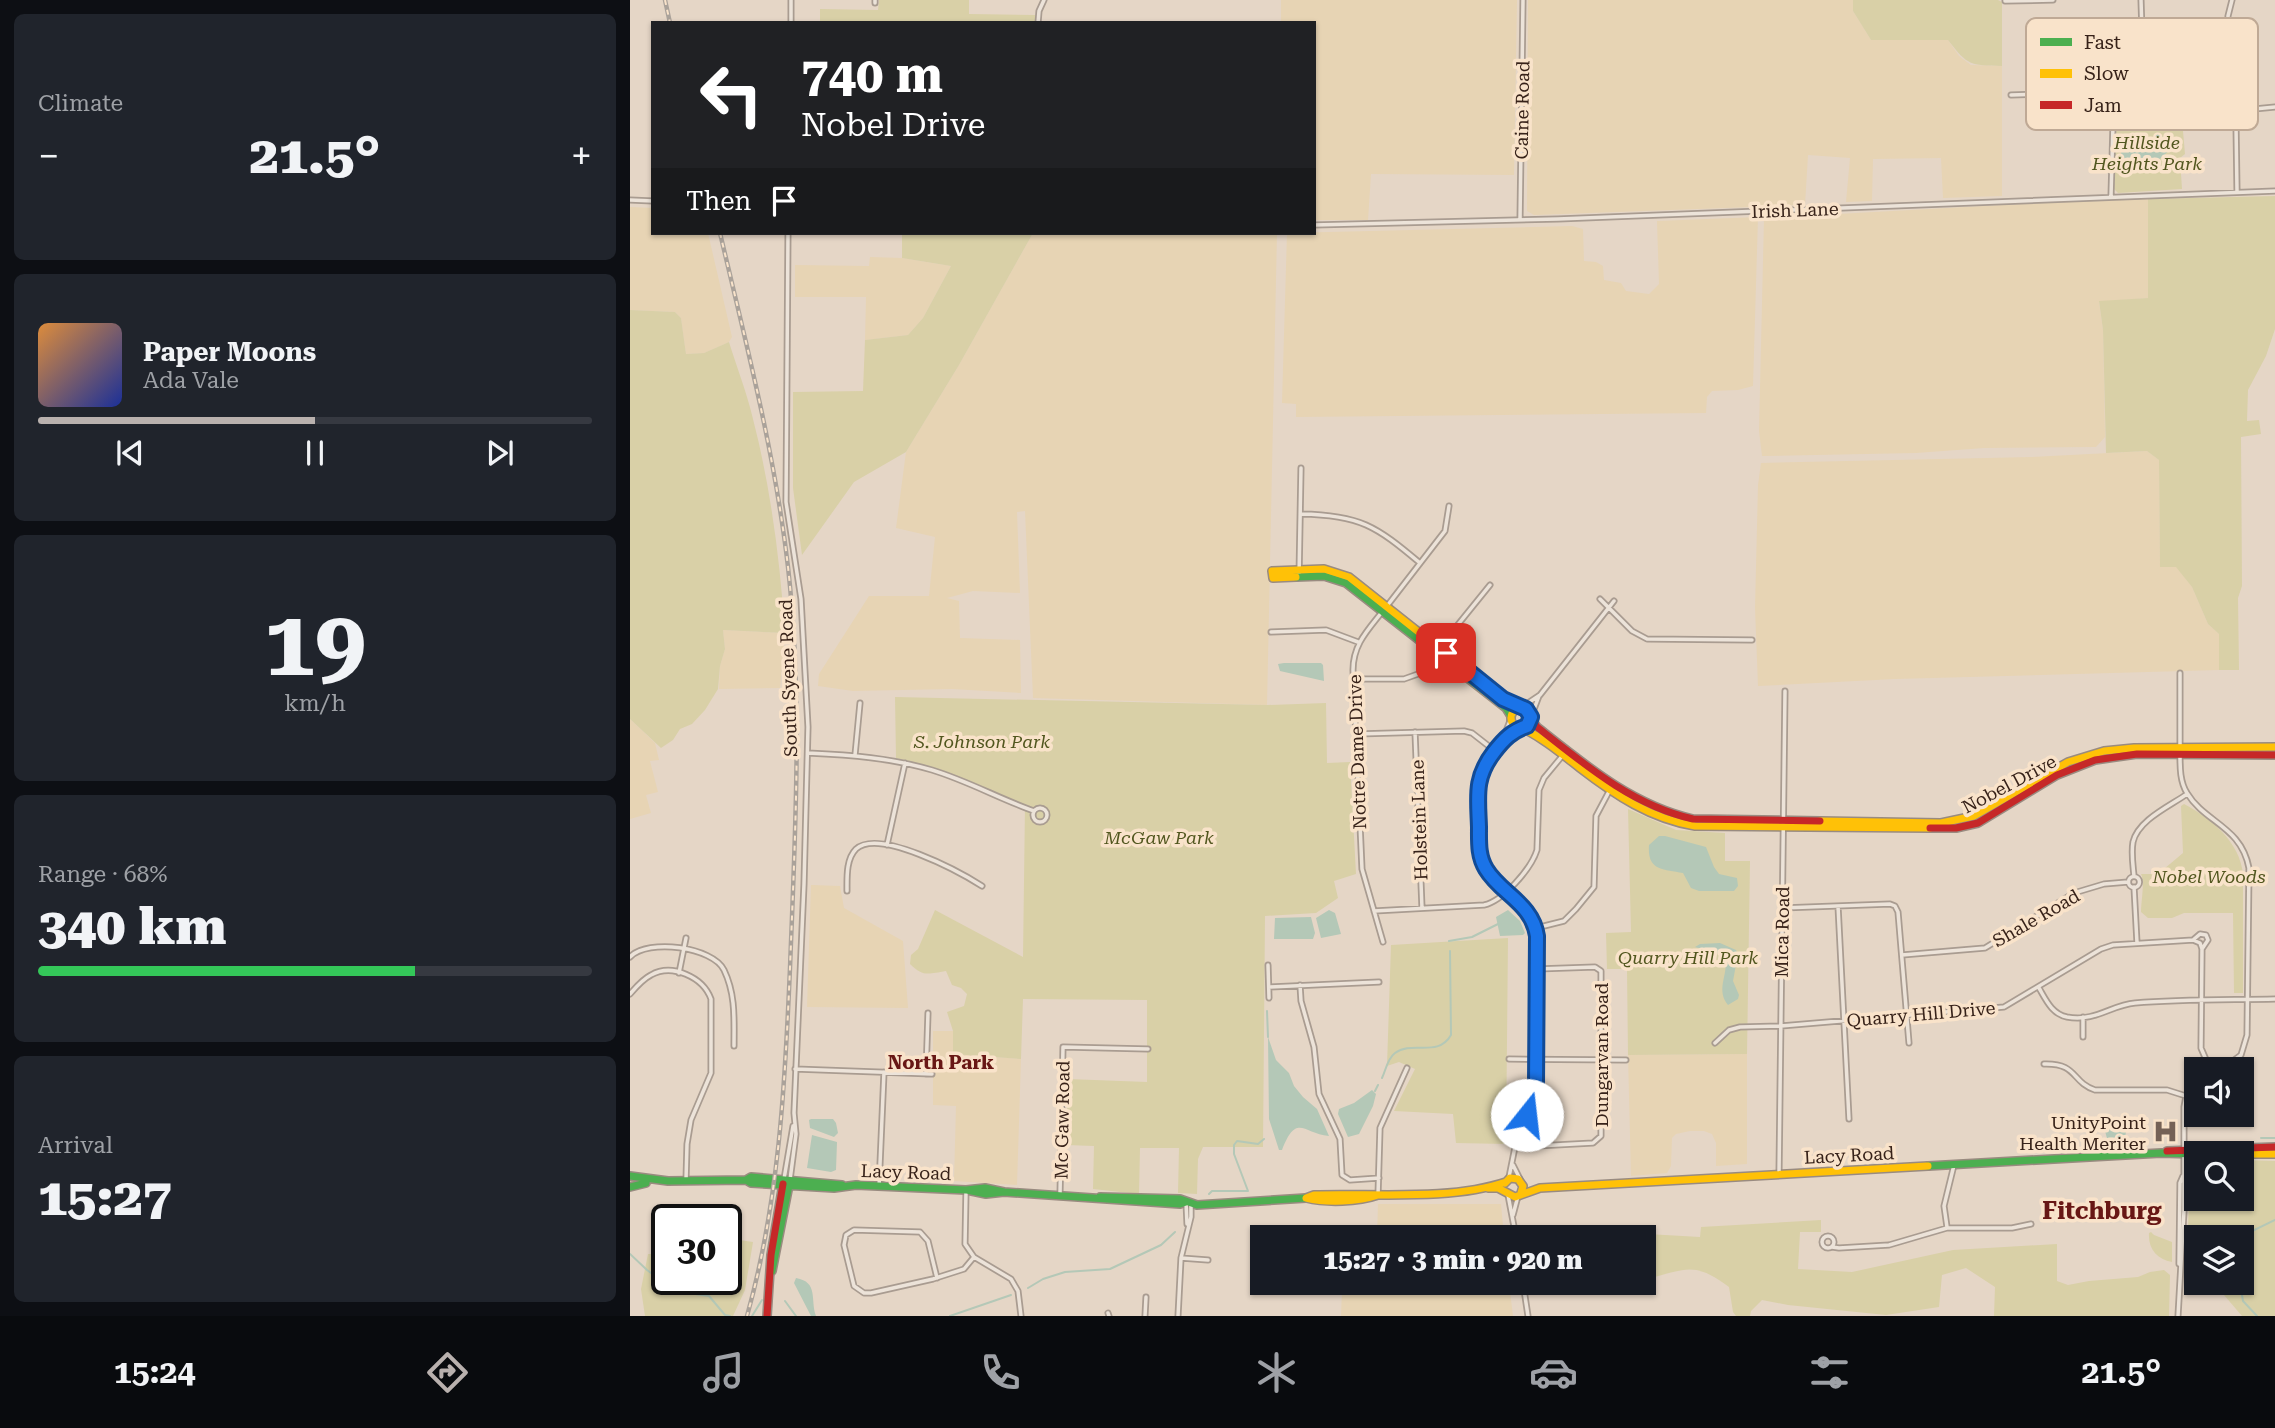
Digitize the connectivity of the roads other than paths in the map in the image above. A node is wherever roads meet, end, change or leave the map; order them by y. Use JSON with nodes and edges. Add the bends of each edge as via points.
{"nodes":[{"id":1,"x":791,"y":0,"type":"edge"},
{"id":2,"x":1523,"y":0,"type":"edge"},
{"id":3,"x":2053,"y":0,"type":"edge"},
{"id":4,"x":2141,"y":0,"type":"edge"},
{"id":5,"x":2232,"y":0,"type":"edge"},
{"id":6,"x":1042,"y":1,"type":"edge"},
{"id":7,"x":2005,"y":1,"type":"edge"},
{"id":8,"x":2142,"y":18,"type":"edge"},
{"id":9,"x":2228,"y":18,"type":"edge"},
{"id":10,"x":791,"y":21,"type":"edge"},
{"id":11,"x":1038,"y":21,"type":"edge"},
{"id":12,"x":2026,"y":94,"type":"edge"},
{"id":13,"x":2011,"y":95,"type":"dead end"},
{"id":14,"x":2113,"y":130,"type":"edge"},
{"id":15,"x":2235,"y":130,"type":"edge"},
{"id":16,"x":2275,"y":191,"type":"edge"},
{"id":17,"x":2237,"y":192,"type":"junction"},
{"id":18,"x":2111,"y":196,"type":"junction"},
{"id":19,"x":630,"y":200,"type":"edge"},
{"id":20,"x":651,"y":201,"type":"edge"},
{"id":21,"x":1520,"y":220,"type":"junction"},
{"id":22,"x":1316,"y":225,"type":"edge"},
{"id":23,"x":788,"y":235,"type":"edge"},
{"id":24,"x":1301,"y":468,"type":"dead end"},
{"id":25,"x":1449,"y":506,"type":"dead end"},
{"id":26,"x":1301,"y":514,"type":"junction"},
{"id":27,"x":1420,"y":563,"type":"junction"},
{"id":28,"x":1299,"y":573,"type":"joint"},
{"id":29,"x":1490,"y":585,"type":"dead end"},
{"id":30,"x":1600,"y":600,"type":"dead end"},
{"id":31,"x":1614,"y":601,"type":"dead end"},
{"id":32,"x":1609,"y":608,"type":"junction"},
{"id":33,"x":1384,"y":609,"type":"junction"},
{"id":34,"x":1271,"y":632,"type":"dead end"},
{"id":35,"x":1752,"y":640,"type":"dead end"},
{"id":36,"x":1358,"y":642,"type":"junction"},
{"id":37,"x":1437,"y":651,"type":"junction"},
{"id":38,"x":2180,"y":673,"type":"dead end"},
{"id":39,"x":1468,"y":675,"type":"junction"},
{"id":40,"x":1354,"y":680,"type":"junction"},
{"id":41,"x":1785,"y":691,"type":"dead end"},
{"id":42,"x":1540,"y":695,"type":"junction"},
{"id":43,"x":860,"y":703,"type":"dead end"},
{"id":44,"x":1521,"y":707,"type":"junction"},
{"id":45,"x":1511,"y":717,"type":"junction"},
{"id":46,"x":1531,"y":718,"type":"junction"},
{"id":47,"x":1522,"y":728,"type":"junction"},
{"id":48,"x":1415,"y":732,"type":"junction"},
{"id":49,"x":1356,"y":734,"type":"junction"},
{"id":50,"x":1500,"y":744,"type":"junction"},
{"id":51,"x":2275,"y":747,"type":"edge"},
{"id":52,"x":1495,"y":751,"type":"junction"},
{"id":53,"x":2180,"y":752,"type":"junction"},
{"id":54,"x":808,"y":753,"type":"junction"},
{"id":55,"x":855,"y":755,"type":"junction"},
{"id":56,"x":1563,"y":755,"type":"junction"},
{"id":57,"x":2275,"y":755,"type":"edge"},
{"id":58,"x":905,"y":763,"type":"junction"},
{"id":59,"x":1611,"y":788,"type":"junction"},
{"id":60,"x":2187,"y":794,"type":"junction"},
{"id":61,"x":1034,"y":811,"type":"junction"},
{"id":62,"x":1783,"y":824,"type":"junction"},
{"id":63,"x":887,"y":845,"type":"junction"},
{"id":64,"x":2134,"y":876,"type":"junction"},
{"id":65,"x":2128,"y":882,"type":"junction"},
{"id":66,"x":982,"y":886,"type":"dead end"},
{"id":67,"x":2134,"y":887,"type":"junction"},
{"id":68,"x":847,"y":891,"type":"dead end"},
{"id":69,"x":1507,"y":891,"type":"junction"},
{"id":70,"x":1839,"y":906,"type":"junction"},
{"id":71,"x":1422,"y":908,"type":"junction"},
{"id":72,"x":1782,"y":908,"type":"junction"},
{"id":73,"x":1374,"y":911,"type":"junction"},
{"id":74,"x":1536,"y":928,"type":"junction"},
{"id":75,"x":686,"y":938,"type":"dead end"},
{"id":76,"x":2193,"y":940,"type":"junction"},
{"id":77,"x":1383,"y":943,"type":"dead end"},
{"id":78,"x":2137,"y":943,"type":"junction"},
{"id":79,"x":685,"y":949,"type":"junction"},
{"id":80,"x":2202,"y":949,"type":"junction"},
{"id":81,"x":1902,"y":955,"type":"junction"},
{"id":82,"x":630,"y":957,"type":"edge"},
{"id":83,"x":1268,"y":965,"type":"dead end"},
{"id":84,"x":1537,"y":969,"type":"junction"},
{"id":85,"x":679,"y":973,"type":"junction"},
{"id":86,"x":1379,"y":982,"type":"dead end"},
{"id":87,"x":1300,"y":985,"type":"junction"},
{"id":88,"x":1269,"y":987,"type":"junction"},
{"id":89,"x":2039,"y":988,"type":"junction"},
{"id":90,"x":630,"y":994,"type":"edge"},
{"id":91,"x":1269,"y":998,"type":"dead end"},
{"id":92,"x":2248,"y":999,"type":"junction"},
{"id":93,"x":2275,"y":999,"type":"edge"},
{"id":94,"x":2201,"y":1000,"type":"junction"},
{"id":95,"x":928,"y":1013,"type":"dead end"},
{"id":96,"x":1907,"y":1016,"type":"junction"},
{"id":97,"x":2083,"y":1017,"type":"junction"},
{"id":98,"x":1844,"y":1021,"type":"junction"},
{"id":99,"x":1781,"y":1026,"type":"junction"},
{"id":100,"x":2083,"y":1037,"type":"dead end"},
{"id":101,"x":1909,"y":1042,"type":"dead end"},
{"id":102,"x":1714,"y":1043,"type":"dead end"},
{"id":103,"x":734,"y":1046,"type":"dead end"},
{"id":104,"x":1148,"y":1049,"type":"dead end"},
{"id":105,"x":2205,"y":1057,"type":"edge"},
{"id":106,"x":2238,"y":1057,"type":"edge"},
{"id":107,"x":1509,"y":1059,"type":"dead end"},
{"id":108,"x":1537,"y":1059,"type":"junction"},
{"id":109,"x":1600,"y":1060,"type":"junction"},
{"id":110,"x":1626,"y":1060,"type":"dead end"},
{"id":111,"x":2044,"y":1064,"type":"dead end"},
{"id":112,"x":1407,"y":1068,"type":"dead end"},
{"id":113,"x":795,"y":1069,"type":"junction"},
{"id":114,"x":884,"y":1072,"type":"junction"},
{"id":115,"x":926,"y":1074,"type":"junction"},
{"id":116,"x":932,"y":1074,"type":"dead end"},
{"id":117,"x":2184,"y":1095,"type":"edge"},
{"id":118,"x":2184,"y":1107,"type":"edge"},
{"id":119,"x":1849,"y":1119,"type":"dead end"},
{"id":120,"x":1510,"y":1139,"type":"dead end"},
{"id":121,"x":1518,"y":1140,"type":"junction"},
{"id":122,"x":2275,"y":1147,"type":"edge"},
{"id":123,"x":2183,"y":1152,"type":"junction"},
{"id":124,"x":2254,"y":1154,"type":"edge"},
{"id":125,"x":2275,"y":1154,"type":"edge"},
{"id":126,"x":1513,"y":1165,"type":"junction"},
{"id":127,"x":1954,"y":1165,"type":"junction"},
{"id":128,"x":1779,"y":1174,"type":"junction"},
{"id":129,"x":630,"y":1176,"type":"edge"},
{"id":130,"x":1379,"y":1178,"type":"junction"},
{"id":131,"x":686,"y":1180,"type":"junction"},
{"id":132,"x":656,"y":1181,"type":"junction"},
{"id":133,"x":1507,"y":1181,"type":"junction"},
{"id":134,"x":786,"y":1182,"type":"junction"},
{"id":135,"x":1522,"y":1182,"type":"junction"},
{"id":136,"x":630,"y":1187,"type":"edge"},
{"id":137,"x":880,"y":1187,"type":"junction"},
{"id":138,"x":1488,"y":1188,"type":"junction"},
{"id":139,"x":1538,"y":1188,"type":"junction"},
{"id":140,"x":966,"y":1190,"type":"junction"},
{"id":141,"x":1060,"y":1194,"type":"junction"},
{"id":142,"x":1507,"y":1194,"type":"junction"},
{"id":143,"x":1378,"y":1195,"type":"junction"},
{"id":144,"x":1520,"y":1195,"type":"junction"},
{"id":145,"x":1188,"y":1203,"type":"junction"},
{"id":146,"x":1513,"y":1217,"type":"junction"},
{"id":147,"x":2031,"y":1224,"type":"dead end"},
{"id":148,"x":1514,"y":1225,"type":"edge"},
{"id":149,"x":1947,"y":1228,"type":"junction"},
{"id":150,"x":1832,"y":1247,"type":"dead end"},
{"id":151,"x":974,"y":1256,"type":"junction"},
{"id":152,"x":1181,"y":1258,"type":"junction"},
{"id":153,"x":1208,"y":1260,"type":"dead end"},
{"id":154,"x":937,"y":1278,"type":"junction"},
{"id":155,"x":1525,"y":1295,"type":"edge"},
{"id":156,"x":1146,"y":1297,"type":"dead end"},
{"id":157,"x":766,"y":1316,"type":"edge"},
{"id":158,"x":1021,"y":1316,"type":"edge"},
{"id":159,"x":1145,"y":1316,"type":"edge"},
{"id":160,"x":1178,"y":1316,"type":"edge"},
{"id":161,"x":1528,"y":1316,"type":"edge"},
{"id":162,"x":2178,"y":1316,"type":"edge"}],
"edges":[{"from":1,"to":10,"type":"street"},
{"from":2,"to":21,"type":"street","name":"Caine Road"},
{"from":3,"to":7,"type":"street"},
{"from":4,"to":8,"type":"street"},
{"from":5,"to":9,"type":"street"},
{"from":6,"to":11,"type":"street"},
{"from":12,"to":13,"type":"street"},
{"from":14,"to":18,"type":"street"},
{"from":15,"to":17,"type":"street"},
{"from":16,"to":17,"type":"street","name":"Irish Lane"},
{"from":17,"to":18,"type":"street","name":"Irish Lane"},
{"from":18,"to":21,"type":"street","name":"Irish Lane"},
{"from":19,"to":20,"type":"street"},
{"from":21,"to":22,"type":"street","name":"Irish Lane"},
{"from":23,"to":54,"type":"street","name":"South Syene Road","via":[[786,502],[804,622]]},
{"from":24,"to":26,"type":"street"},
{"from":25,"to":27,"type":"street","via":[[1446,531]]},
{"from":26,"to":27,"type":"street","via":[[1364,522]]},
{"from":26,"to":28,"type":"street"},
{"from":27,"to":33,"type":"street"},
{"from":28,"to":33,"type":"main road","name":"Nobel Drive","via":[[1335,571]]},
{"from":29,"to":37,"type":"street"},
{"from":30,"to":32,"type":"street"},
{"from":31,"to":32,"type":"street"},
{"from":32,"to":35,"type":"street","via":[[1647,639]]},
{"from":32,"to":42,"type":"street"},
{"from":33,"to":36,"type":"street"},
{"from":33,"to":37,"type":"main road","name":"Nobel Drive"},
{"from":34,"to":36,"type":"street","via":[[1326,630]]},
{"from":36,"to":40,"type":"street","name":"Notre Dame Drive"},
{"from":37,"to":39,"type":"main road","name":"Nobel Drive"},
{"from":37,"to":40,"type":"street","via":[[1420,672],[1408,678]]},
{"from":38,"to":53,"type":"street"},
{"from":39,"to":44,"type":"main road","name":"Nobel Drive"},
{"from":39,"to":45,"type":"main road","name":"Nobel Drive"},
{"from":40,"to":49,"type":"street","name":"Notre Dame Drive"},
{"from":41,"to":62,"type":"street","name":"Mica Road"},
{"from":42,"to":44,"type":"street"},
{"from":42,"to":46,"type":"street"},
{"from":43,"to":55,"type":"street"},
{"from":44,"to":45,"type":"main road"},
{"from":44,"to":46,"type":"main road","name":"Nobel Drive"},
{"from":45,"to":47,"type":"main road","name":"Nobel Drive"},
{"from":45,"to":50,"type":"street"},
{"from":46,"to":47,"type":"main road"},
{"from":46,"to":59,"type":"main road","name":"Nobel Drive"},
{"from":47,"to":50,"type":"street"},
{"from":47,"to":56,"type":"main road","name":"Nobel Drive"},
{"from":48,"to":49,"type":"street"},
{"from":48,"to":52,"type":"street","via":[[1468,731]]},
{"from":48,"to":71,"type":"street","name":"Holstein Lane"},
{"from":49,"to":73,"type":"street","name":"Notre Dame Drive","via":[[1362,869]]},
{"from":50,"to":52,"type":"street"},
{"from":51,"to":53,"type":"main road","name":"Nobel Drive"},
{"from":52,"to":69,"type":"street","via":[[1477,789],[1480,850],[1488,872]]},
{"from":53,"to":57,"type":"main road","name":"Nobel Drive"},
{"from":53,"to":60,"type":"street"},
{"from":53,"to":62,"type":"main road","name":"Nobel Drive","via":[[2089,762],[2057,775],[1987,818],[1956,828]]},
{"from":54,"to":55,"type":"street"},
{"from":54,"to":113,"type":"street","name":"South Syene Road"},
{"from":55,"to":58,"type":"street"},
{"from":56,"to":59,"type":"main road","name":"Nobel Drive"},
{"from":56,"to":69,"type":"street","via":[[1539,790],[1535,854]]},
{"from":58,"to":61,"type":"street","via":[[953,777]]},
{"from":58,"to":63,"type":"street"},
{"from":59,"to":62,"type":"main road","name":"Nobel Drive","via":[[1664,819]]},
{"from":59,"to":74,"type":"street","via":[[1596,816],[1594,887],[1564,920]]},
{"from":60,"to":64,"type":"street","via":[[2137,832]]},
{"from":60,"to":92,"type":"street","via":[[2233,836],[2248,863]]},
{"from":61,"to":61,"type":"street","via":[[1037,822],[1046,819],[1044,809]]},
{"from":62,"to":72,"type":"street","name":"Mica Road"},
{"from":63,"to":66,"type":"street","via":[[943,864]]},
{"from":63,"to":68,"type":"street","via":[[869,843],[855,850],[848,865]]},
{"from":64,"to":65,"type":"street"},
{"from":64,"to":67,"type":"street","via":[[2139,883]]},
{"from":65,"to":67,"type":"street"},
{"from":65,"to":81,"type":"street","name":"Shale Road","via":[[2074,893],[1984,948]]},
{"from":67,"to":78,"type":"street"},
{"from":69,"to":71,"type":"street","via":[[1483,905]]},
{"from":69,"to":74,"type":"street"},
{"from":70,"to":72,"type":"street"},
{"from":70,"to":81,"type":"street","via":[[1895,906]]},
{"from":70,"to":98,"type":"street"},
{"from":71,"to":73,"type":"street"},
{"from":72,"to":99,"type":"street","name":"Mica Road"},
{"from":73,"to":77,"type":"street","name":"Notre Dame Drive"},
{"from":74,"to":84,"type":"street"},
{"from":75,"to":79,"type":"street"},
{"from":76,"to":78,"type":"street","name":"Quarry Hill Drive"},
{"from":76,"to":80,"type":"street","name":"Quarry Hill Drive"},
{"from":76,"to":80,"type":"street","via":[[2206,935]]},
{"from":78,"to":89,"type":"street","name":"Quarry Hill Drive","via":[[2101,949]]},
{"from":79,"to":82,"type":"street","via":[[640,949]]},
{"from":79,"to":85,"type":"street"},
{"from":79,"to":103,"type":"street","via":[[719,963],[725,971],[734,1001]]},
{"from":80,"to":94,"type":"street"},
{"from":81,"to":96,"type":"street"},
{"from":83,"to":88,"type":"street"},
{"from":84,"to":108,"type":"street"},
{"from":84,"to":109,"type":"street","name":"Dungarvan Road","via":[[1599,968]]},
{"from":85,"to":90,"type":"street","via":[[651,974]]},
{"from":85,"to":131,"type":"street","via":[[702,983],[713,1008],[711,1073],[691,1120]]},
{"from":86,"to":87,"type":"street"},
{"from":87,"to":88,"type":"street"},
{"from":87,"to":130,"type":"street","via":[[1319,1094],[1340,1139],[1342,1175],[1350,1180]]},
{"from":88,"to":91,"type":"street"},
{"from":89,"to":96,"type":"street","name":"Quarry Hill Drive","via":[[2004,1007]]},
{"from":89,"to":97,"type":"street","via":[[2054,1011]]},
{"from":92,"to":93,"type":"street"},
{"from":92,"to":94,"type":"street"},
{"from":92,"to":106,"type":"street","via":[[2248,1035]]},
{"from":94,"to":97,"type":"street","via":[[2132,1003]]},
{"from":94,"to":105,"type":"street"},
{"from":95,"to":115,"type":"street"},
{"from":96,"to":98,"type":"street","name":"Quarry Hill Drive"},
{"from":96,"to":101,"type":"street"},
{"from":97,"to":100,"type":"street"},
{"from":98,"to":99,"type":"street","name":"Quarry Hill Drive"},
{"from":98,"to":119,"type":"street"},
{"from":99,"to":102,"type":"street","name":"Quarry Hill Drive","via":[[1740,1027]]},
{"from":99,"to":128,"type":"street","name":"Mica Road"},
{"from":104,"to":141,"type":"street","name":"Mc Gaw Road","via":[[1063,1046]]},
{"from":107,"to":108,"type":"street"},
{"from":108,"to":109,"type":"street"},
{"from":108,"to":121,"type":"street","via":[[1534,1096]]},
{"from":109,"to":110,"type":"street"},
{"from":109,"to":121,"type":"street","name":"Dungarvan Road","via":[[1601,1136],[1597,1141],[1536,1146]]},
{"from":111,"to":117,"type":"street","via":[[2064,1065],[2095,1090],[2168,1090]]},
{"from":112,"to":130,"type":"street","via":[[1380,1128]]},
{"from":113,"to":114,"type":"street"},
{"from":113,"to":134,"type":"street","name":"South Syene Road"},
{"from":114,"to":115,"type":"street"},
{"from":114,"to":137,"type":"street"},
{"from":115,"to":116,"type":"street"},
{"from":118,"to":123,"type":"street"},
{"from":120,"to":121,"type":"street"},
{"from":121,"to":126,"type":"street"},
{"from":122,"to":123,"type":"main road","name":"Lacy Road"},
{"from":123,"to":127,"type":"main road","name":"Lacy Road"},
{"from":123,"to":162,"type":"street"},
{"from":124,"to":125,"type":"main road"},
{"from":126,"to":133,"type":"street"},
{"from":126,"to":135,"type":"street"},
{"from":127,"to":128,"type":"main road","name":"Lacy Road"},
{"from":127,"to":149,"type":"street","via":[[1944,1206]]},
{"from":128,"to":139,"type":"main road","name":"Lacy Road"},
{"from":129,"to":132,"type":"main road","name":"Lacy Road"},
{"from":130,"to":143,"type":"street"},
{"from":131,"to":132,"type":"main road","name":"Lacy Road"},
{"from":131,"to":134,"type":"main road","name":"Lacy Road"},
{"from":132,"to":136,"type":"main road","name":"Lacy Road"},
{"from":133,"to":135,"type":"main road","name":"Lacy Road","via":[[1516,1178]]},
{"from":133,"to":138,"type":"main road","name":"Lacy Road"},
{"from":133,"to":142,"type":"main road"},
{"from":134,"to":137,"type":"main road","name":"Lacy Road"},
{"from":134,"to":157,"type":"main road","name":"South Syene Road"},
{"from":135,"to":139,"type":"main road","name":"Lacy Road"},
{"from":135,"to":144,"type":"main road"},
{"from":137,"to":140,"type":"main road","name":"Lacy Road"},
{"from":138,"to":142,"type":"main road","name":"Lacy Road"},
{"from":138,"to":143,"type":"main road","name":"Lacy Road"},
{"from":139,"to":144,"type":"main road","name":"Lacy Road"},
{"from":140,"to":141,"type":"main road","name":"Lacy Road"},
{"from":140,"to":151,"type":"street","via":[[964,1239]]},
{"from":141,"to":145,"type":"main road","name":"Lacy Road"},
{"from":142,"to":144,"type":"main road","name":"Lacy Road"},
{"from":142,"to":146,"type":"street"},
{"from":143,"to":145,"type":"main road","name":"Lacy Road"},
{"from":144,"to":146,"type":"street"},
{"from":145,"to":152,"type":"street"},
{"from":146,"to":148,"type":"street"},
{"from":147,"to":149,"type":"street"},
{"from":149,"to":150,"type":"street","via":[[1889,1245]]},
{"from":151,"to":154,"type":"street","via":[[964,1269]]},
{"from":151,"to":158,"type":"street","via":[[1011,1279],[1018,1291]]},
{"from":152,"to":153,"type":"street"},
{"from":152,"to":160,"type":"street"},
{"from":154,"to":154,"type":"street","via":[[864,1293],[854,1286],[844,1245],[846,1235],[854,1230],[920,1232],[928,1241]]},
{"from":155,"to":161,"type":"street"},
{"from":156,"to":159,"type":"street"}]}
